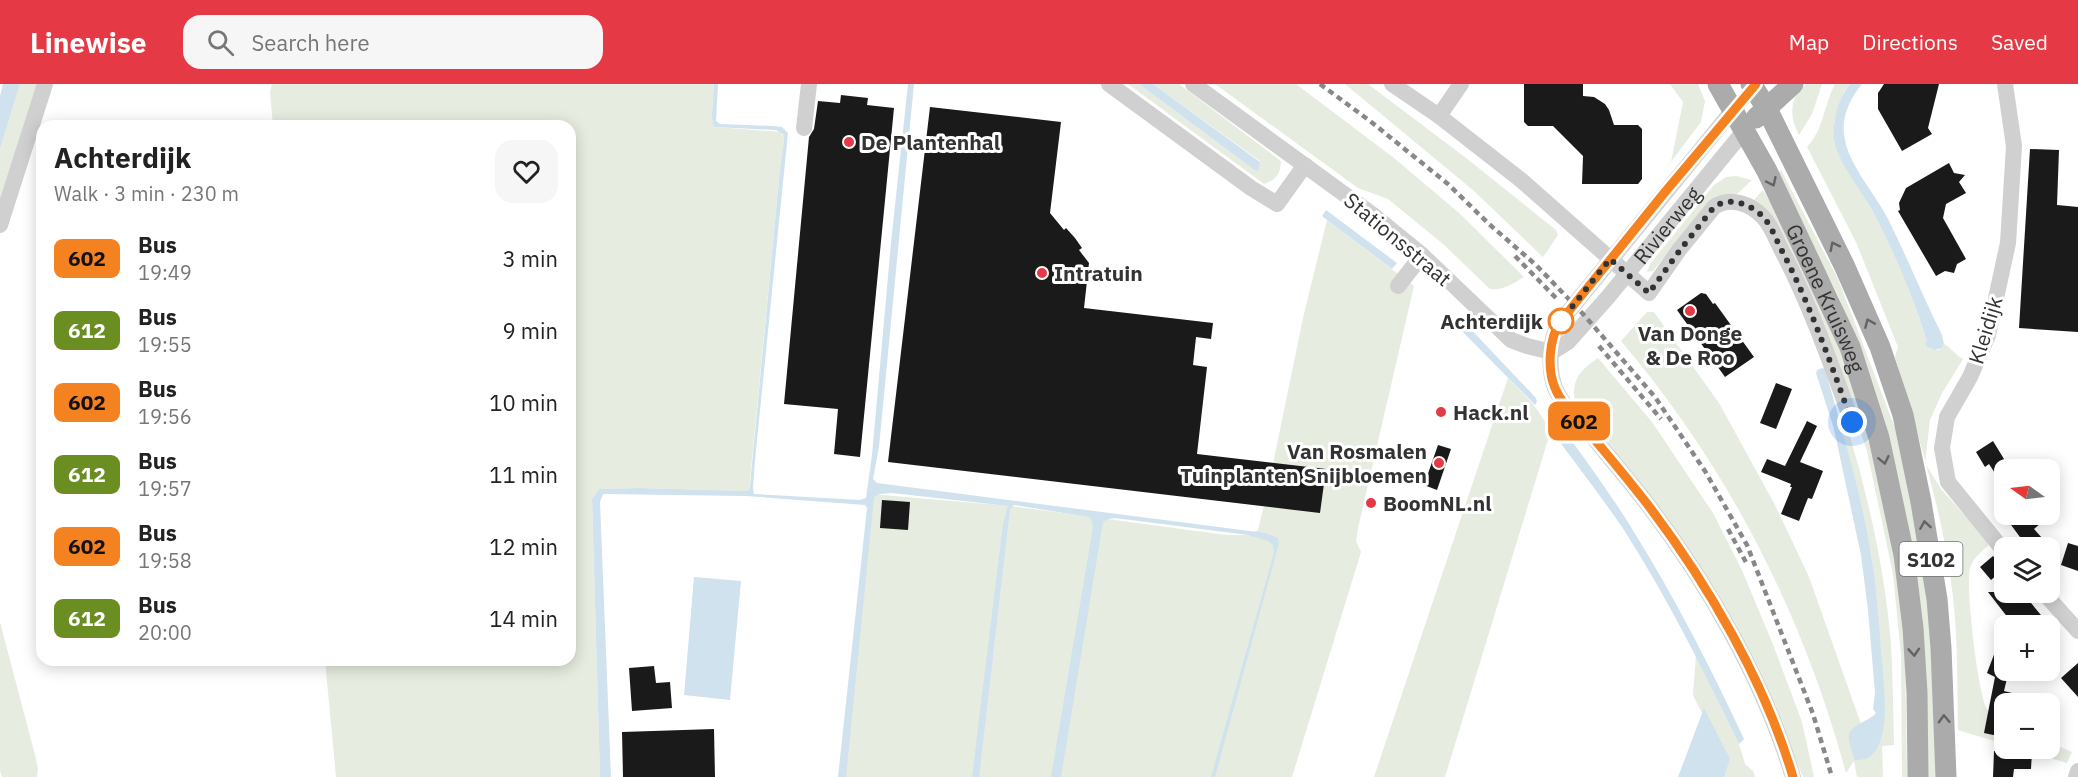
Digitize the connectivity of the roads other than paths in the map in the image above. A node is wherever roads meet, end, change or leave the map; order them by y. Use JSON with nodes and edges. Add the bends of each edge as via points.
{"nodes":[{"id":1,"x":45,"y":84,"type":"edge"},
{"id":2,"x":809,"y":84,"type":"edge"},
{"id":3,"x":1109,"y":84,"type":"edge"},
{"id":4,"x":1192,"y":84,"type":"edge"},
{"id":5,"x":1392,"y":84,"type":"edge"},
{"id":6,"x":1461,"y":84,"type":"edge"},
{"id":7,"x":1718,"y":84,"type":"edge"},
{"id":8,"x":1793,"y":84,"type":"edge"},
{"id":9,"x":2005,"y":84,"type":"edge"},
{"id":10,"x":1754,"y":85,"type":"edge"},
{"id":11,"x":1766,"y":107,"type":"junction"},
{"id":12,"x":1733,"y":110,"type":"junction"},
{"id":13,"x":1439,"y":116,"type":"junction"},
{"id":14,"x":804,"y":128,"type":"dead end"},
{"id":15,"x":1744,"y":131,"type":"junction"},
{"id":16,"x":1305,"y":165,"type":"junction"},
{"id":17,"x":1740,"y":202,"type":"joint"},
{"id":18,"x":0,"y":225,"type":"edge"},
{"id":19,"x":1422,"y":255,"type":"junction"},
{"id":20,"x":1610,"y":259,"type":"junction"},
{"id":21,"x":1628,"y":274,"type":"junction"},
{"id":22,"x":1398,"y":285,"type":"dead end"},
{"id":23,"x":1552,"y":352,"type":"junction"},
{"id":24,"x":1852,"y":422,"type":"dead end"},
{"id":25,"x":1994,"y":539,"type":"edge"},
{"id":26,"x":2053,"y":603,"type":"edge"},
{"id":27,"x":2078,"y":631,"type":"edge"},
{"id":28,"x":2078,"y":771,"type":"edge"},
{"id":29,"x":1793,"y":777,"type":"edge"},
{"id":30,"x":1918,"y":777,"type":"edge"},
{"id":31,"x":1946,"y":777,"type":"edge"},
{"id":32,"x":2076,"y":777,"type":"edge"}],
"edges":[{"from":1,"to":18,"type":"street"},
{"from":2,"to":14,"type":"street"},
{"from":3,"to":16,"type":"street","via":[[1277,204]]},
{"from":4,"to":16,"type":"street","name":"Stationsstraat"},
{"from":5,"to":13,"type":"street"},
{"from":6,"to":13,"type":"street"},
{"from":7,"to":12,"type":"main road","name":"Groene Kruisweg","number":"S102"},
{"from":8,"to":11,"type":"main road","name":"Rivierweg"},
{"from":9,"to":25,"type":"street","name":"Kleidijk","via":[[2014,146],[2008,243],[1988,335],[1947,417],[1941,448],[1948,482]]},
{"from":10,"to":11,"type":"main road","name":"Groene Kruisweg","number":"S102"},
{"from":10,"to":12,"type":"main road","name":"Rivierweg"},
{"from":11,"to":15,"type":"main road","name":"Rivierweg"},
{"from":31,"to":11,"type":"main road","name":"Groene Kruisweg","number":"S102","one_way":true,"via":[[1937,599],[1903,414],[1848,274]]},
{"from":12,"to":15,"type":"main road","name":"Groene Kruisweg","number":"S102"},
{"from":12,"to":20,"type":"street","name":"Rivierweg"},
{"from":13,"to":20,"type":"street","via":[[1521,180]]},
{"from":15,"to":21,"type":"street","name":"Rivierweg"},
{"from":15,"to":30,"type":"main road","name":"Groene Kruisweg","number":"S102","one_way":true,"via":[[1767,171],[1850,347],[1879,438],[1904,555],[1910,607]]},
{"from":16,"to":19,"type":"street","name":"Stationsstraat"},
{"from":17,"to":21,"type":"street","name":"Rivierweg","via":[[1714,207],[1649,293]]},
{"from":17,"to":24,"type":"street","name":"Groene Kruisweg","via":[[1765,218],[1788,261]]},
{"from":19,"to":22,"type":"street"},
{"from":19,"to":23,"type":"street","name":"Stationsstraat","via":[[1511,340]]},
{"from":20,"to":21,"type":"street"},
{"from":20,"to":23,"type":"street","name":"Rivierweg","via":[[1554,331]]},
{"from":21,"to":23,"type":"street","name":"Rivierweg","via":[[1569,342]]},
{"from":23,"to":29,"type":"street","via":[[1552,376],[1561,399],[1648,505],[1693,568],[1730,631],[1763,698]]},
{"from":26,"to":27,"type":"street"},
{"from":28,"to":32,"type":"street"}]}
